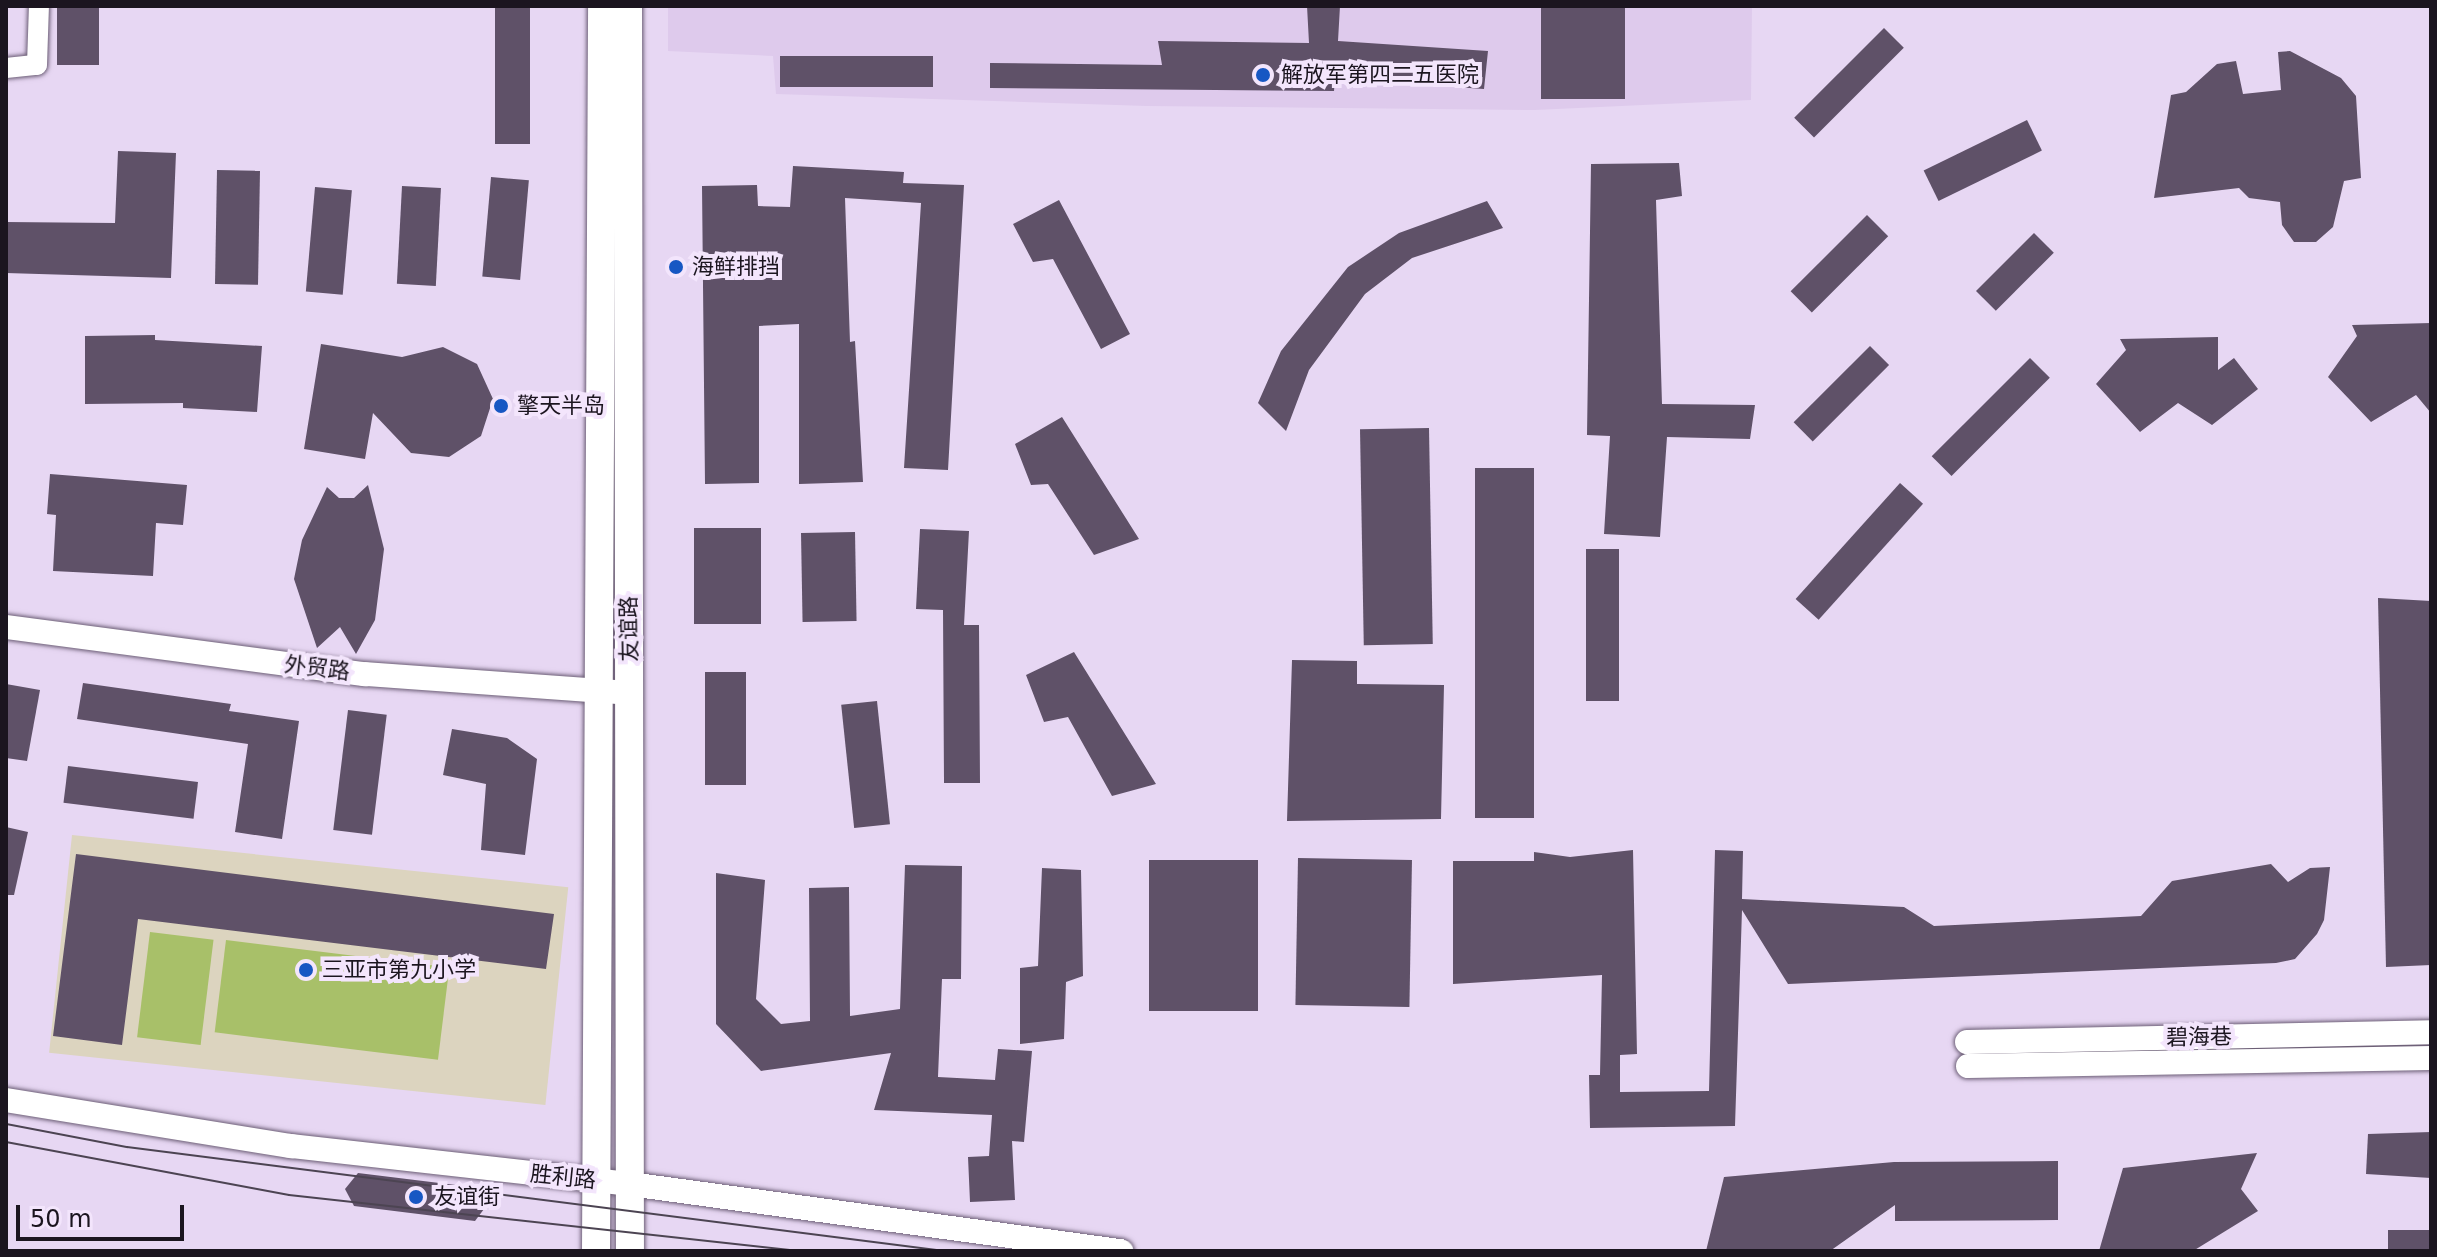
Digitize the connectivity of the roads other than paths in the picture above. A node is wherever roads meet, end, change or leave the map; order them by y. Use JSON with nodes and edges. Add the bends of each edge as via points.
{"nodes":[{"id":1,"x":39,"y":6,"type":"edge"},
{"id":2,"x":602,"y":6,"type":"edge"},
{"id":3,"x":628,"y":6,"type":"edge"},
{"id":4,"x":6,"y":68,"type":"edge"},
{"id":5,"x":6,"y":627,"type":"edge"},
{"id":6,"x":616,"y":693,"type":"junction"},
{"id":7,"x":2431,"y":1032,"type":"edge"},
{"id":8,"x":2431,"y":1058,"type":"edge"},
{"id":9,"x":6,"y":1100,"type":"edge"},
{"id":10,"x":597,"y":1181,"type":"junction"},
{"id":11,"x":630,"y":1184,"type":"junction"},
{"id":12,"x":596,"y":1251,"type":"edge"},
{"id":13,"x":630,"y":1251,"type":"edge"},
{"id":14,"x":1121,"y":1251,"type":"edge"}],
"edges":[{"from":1,"to":4,"type":"street","via":[[37,65]]},
{"from":2,"to":6,"type":"main road","name":"友谊路"},
{"from":3,"to":6,"type":"main road","name":"友谊路"},
{"from":5,"to":6,"type":"street","name":"外贸路","via":[[365,674]]},
{"from":6,"to":10,"type":"main road","name":"友谊路"},
{"from":6,"to":11,"type":"main road","name":"友谊路"},
{"from":7,"to":8,"type":"street","name":"碧海巷","via":[[1967,1054]]},
{"from":9,"to":10,"type":"street","name":"胜利路","via":[[291,1146]]},
{"from":10,"to":11,"type":"street","name":"胜利路"},
{"from":10,"to":12,"type":"main road","name":"友谊路"},
{"from":11,"to":13,"type":"main road","name":"友谊路"},
{"from":11,"to":14,"type":"street","name":"胜利路"}]}
